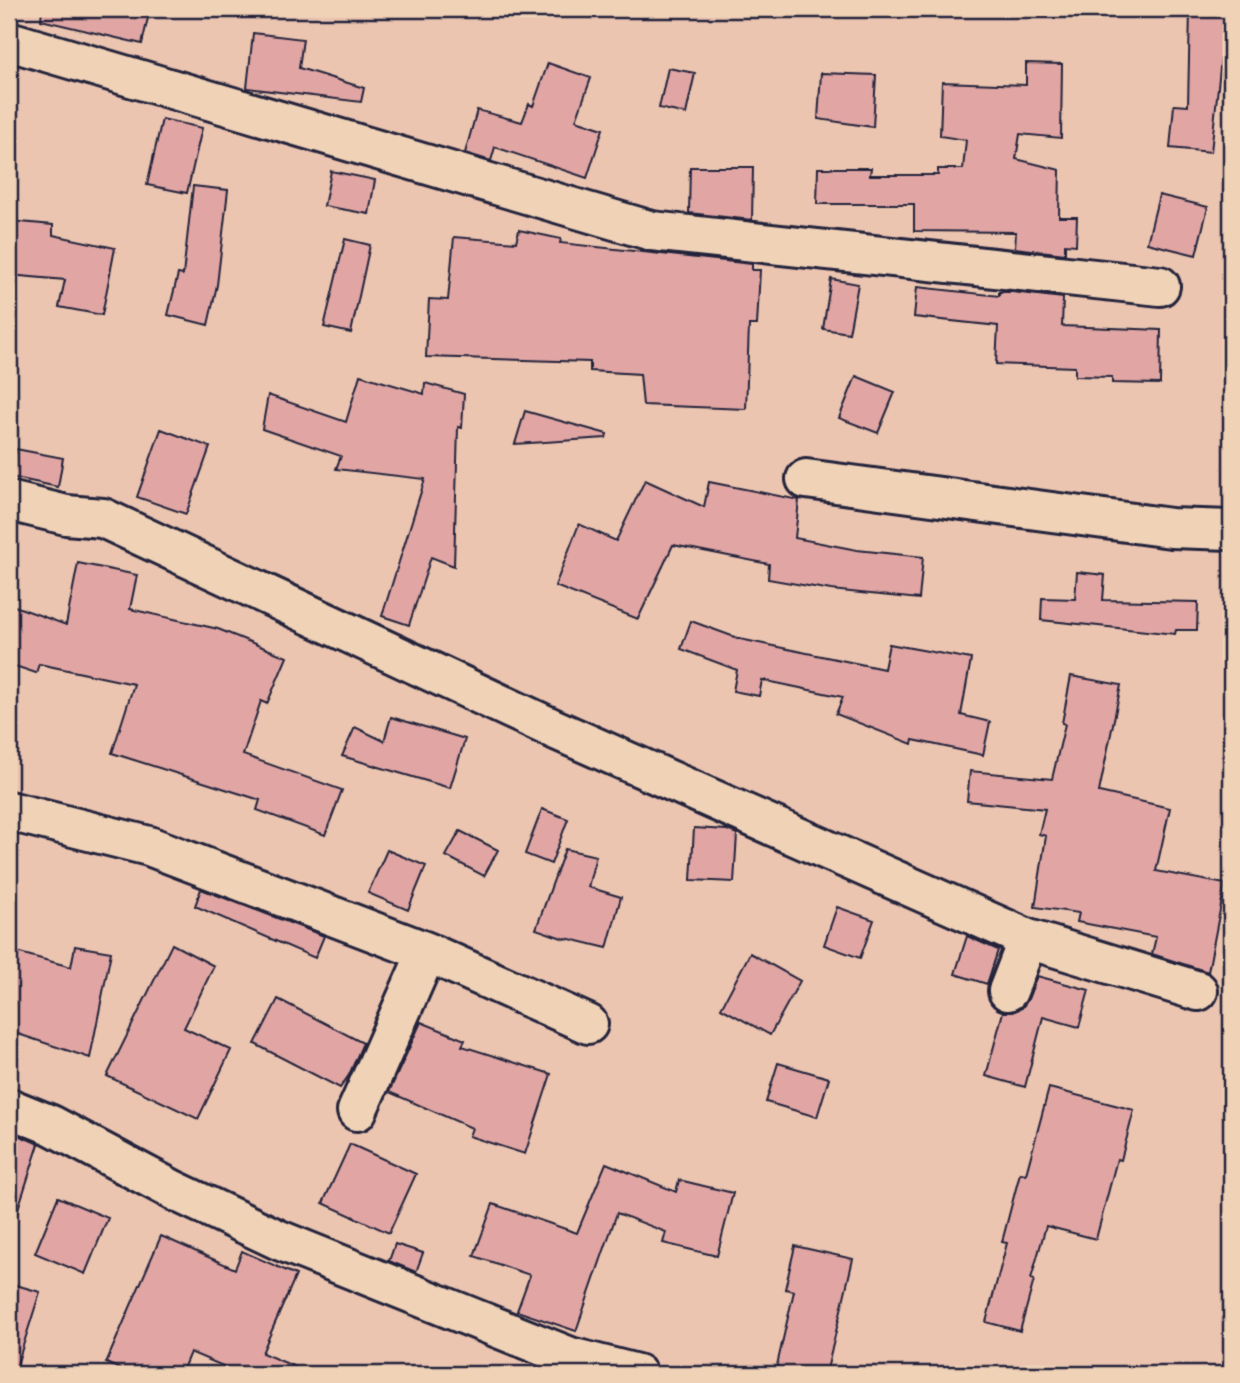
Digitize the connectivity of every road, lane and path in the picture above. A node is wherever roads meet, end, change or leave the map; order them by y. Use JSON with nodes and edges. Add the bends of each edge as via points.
{"nodes":[{"id":1,"x":9,"y":41,"type":"edge"},
{"id":2,"x":1160,"y":286,"type":"dead end"},
{"id":3,"x":806,"y":479,"type":"dead end"},
{"id":4,"x":9,"y":501,"type":"edge"},
{"id":5,"x":1231,"y":530,"type":"edge"},
{"id":6,"x":9,"y":811,"type":"edge"},
{"id":7,"x":1028,"y":939,"type":"junction"},
{"id":8,"x":427,"y":952,"type":"junction"},
{"id":9,"x":1007,"y":991,"type":"dead end"},
{"id":10,"x":1198,"y":991,"type":"dead end"},
{"id":11,"x":588,"y":1024,"type":"dead end"},
{"id":12,"x":9,"y":1108,"type":"edge"},
{"id":13,"x":357,"y":1111,"type":"dead end"},
{"id":14,"x":637,"y":1374,"type":"edge"}],
"edges":[{"from":1,"to":2,"type":"street","via":[[653,231]]},
{"from":3,"to":5,"type":"street","via":[[1171,528]]},
{"from":4,"to":7,"type":"street","via":[[65,515],[103,518],[554,729]]},
{"from":6,"to":8,"type":"street","via":[[149,846]]},
{"from":7,"to":9,"type":"street"},
{"from":7,"to":10,"type":"street"},
{"from":8,"to":11,"type":"street"},
{"from":8,"to":13,"type":"street"},
{"from":12,"to":14,"type":"street","via":[[279,1240],[570,1357]]}]}
